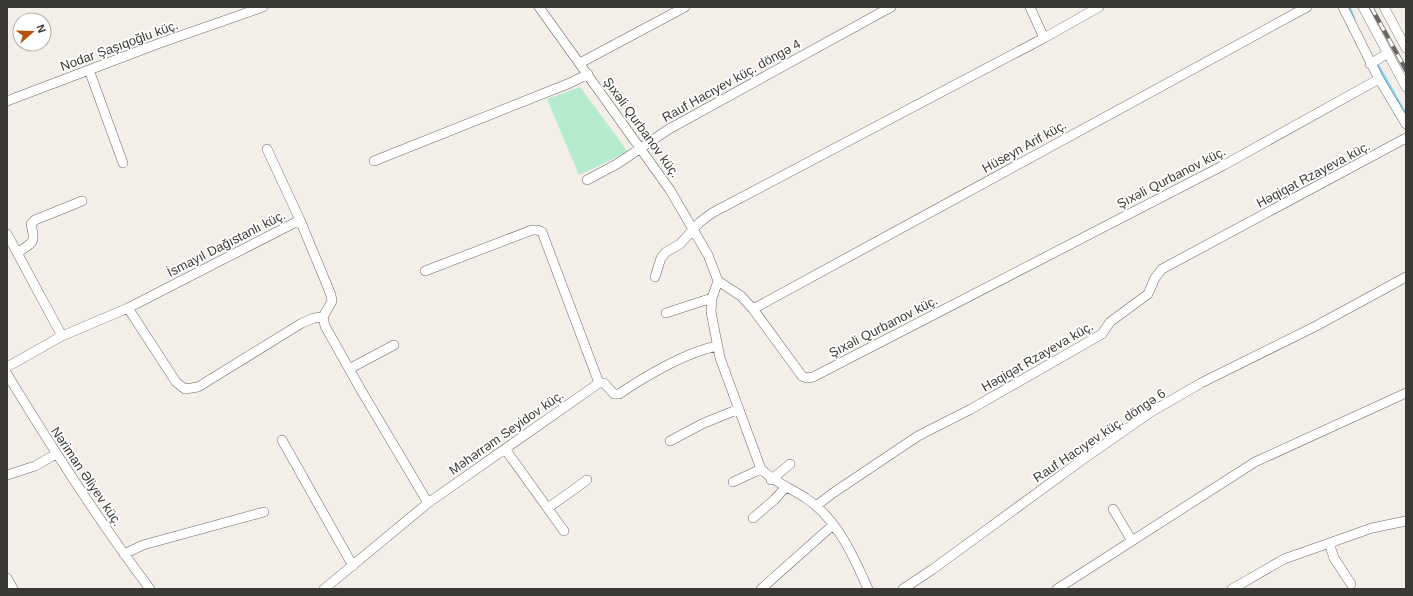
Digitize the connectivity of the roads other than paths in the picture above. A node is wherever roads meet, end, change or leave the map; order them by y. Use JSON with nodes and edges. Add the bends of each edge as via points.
{"nodes":[{"id":1,"x":263,"y":7,"type":"edge"},
{"id":2,"x":539,"y":7,"type":"edge"},
{"id":3,"x":685,"y":7,"type":"edge"},
{"id":4,"x":891,"y":7,"type":"edge"},
{"id":5,"x":1030,"y":7,"type":"edge"},
{"id":6,"x":1099,"y":7,"type":"edge"},
{"id":7,"x":1307,"y":7,"type":"edge"},
{"id":8,"x":1342,"y":7,"type":"edge"},
{"id":9,"x":1363,"y":7,"type":"edge"},
{"id":10,"x":1384,"y":7,"type":"edge"},
{"id":11,"x":1044,"y":38,"type":"junction"},
{"id":12,"x":1406,"y":48,"type":"edge"},
{"id":13,"x":1387,"y":54,"type":"junction"},
{"id":14,"x":580,"y":63,"type":"junction"},
{"id":15,"x":1370,"y":64,"type":"junction"},
{"id":16,"x":89,"y":70,"type":"junction"},
{"id":17,"x":588,"y":74,"type":"junction"},
{"id":18,"x":1378,"y":79,"type":"junction"},
{"id":19,"x":1406,"y":87,"type":"edge"},
{"id":20,"x":7,"y":101,"type":"edge"},
{"id":21,"x":1406,"y":124,"type":"edge"},
{"id":22,"x":1406,"y":138,"type":"edge"},
{"id":23,"x":642,"y":148,"type":"junction"},
{"id":24,"x":267,"y":149,"type":"dead end"},
{"id":25,"x":374,"y":161,"type":"dead end"},
{"id":26,"x":124,"y":163,"type":"dead end"},
{"id":27,"x":587,"y":180,"type":"dead end"},
{"id":28,"x":82,"y":201,"type":"dead end"},
{"id":29,"x":300,"y":220,"type":"junction"},
{"id":30,"x":694,"y":228,"type":"junction"},
{"id":31,"x":7,"y":234,"type":"edge"},
{"id":32,"x":17,"y":253,"type":"junction"},
{"id":33,"x":426,"y":271,"type":"dead end"},
{"id":34,"x":655,"y":277,"type":"dead end"},
{"id":35,"x":1406,"y":277,"type":"edge"},
{"id":36,"x":718,"y":281,"type":"junction"},
{"id":37,"x":712,"y":298,"type":"junction"},
{"id":38,"x":128,"y":308,"type":"junction"},
{"id":39,"x":753,"y":309,"type":"junction"},
{"id":40,"x":666,"y":313,"type":"dead end"},
{"id":41,"x":323,"y":317,"type":"junction"},
{"id":42,"x":62,"y":336,"type":"junction"},
{"id":43,"x":394,"y":345,"type":"dead end"},
{"id":44,"x":718,"y":346,"type":"junction"},
{"id":45,"x":7,"y":367,"type":"edge"},
{"id":46,"x":349,"y":369,"type":"junction"},
{"id":47,"x":7,"y":374,"type":"edge"},
{"id":48,"x":599,"y":383,"type":"junction"},
{"id":49,"x":1406,"y":393,"type":"edge"},
{"id":50,"x":739,"y":409,"type":"junction"},
{"id":51,"x":282,"y":440,"type":"dead end"},
{"id":52,"x":670,"y":441,"type":"dead end"},
{"id":53,"x":505,"y":449,"type":"junction"},
{"id":54,"x":56,"y":454,"type":"junction"},
{"id":55,"x":790,"y":464,"type":"dead end"},
{"id":56,"x":761,"y":469,"type":"junction"},
{"id":57,"x":7,"y":476,"type":"edge"},
{"id":58,"x":587,"y":480,"type":"dead end"},
{"id":59,"x":771,"y":480,"type":"junction"},
{"id":60,"x":733,"y":482,"type":"dead end"},
{"id":61,"x":785,"y":488,"type":"junction"},
{"id":62,"x":428,"y":503,"type":"junction"},
{"id":63,"x":816,"y":506,"type":"junction"},
{"id":64,"x":548,"y":508,"type":"junction"},
{"id":65,"x":1113,"y":509,"type":"dead end"},
{"id":66,"x":264,"y":512,"type":"dead end"},
{"id":67,"x":753,"y":518,"type":"dead end"},
{"id":68,"x":1406,"y":521,"type":"edge"},
{"id":69,"x":833,"y":525,"type":"junction"},
{"id":70,"x":564,"y":531,"type":"dead end"},
{"id":71,"x":1132,"y":540,"type":"junction"},
{"id":72,"x":1329,"y":543,"type":"junction"},
{"id":73,"x":124,"y":554,"type":"junction"},
{"id":74,"x":353,"y":566,"type":"junction"},
{"id":75,"x":7,"y":578,"type":"edge"},
{"id":76,"x":1351,"y":584,"type":"dead end"},
{"id":77,"x":13,"y":589,"type":"edge"},
{"id":78,"x":150,"y":589,"type":"edge"},
{"id":79,"x":324,"y":589,"type":"edge"},
{"id":80,"x":761,"y":589,"type":"edge"},
{"id":81,"x":868,"y":589,"type":"edge"},
{"id":82,"x":903,"y":589,"type":"edge"},
{"id":83,"x":1057,"y":589,"type":"edge"},
{"id":84,"x":1232,"y":589,"type":"edge"}],
"edges":[{"from":1,"to":16,"type":"street","name":"Nodar Şaşıqoğlu küç."},
{"from":2,"to":14,"type":"street","name":"Şıxəli Qurbanov küç."},
{"from":3,"to":14,"type":"street"},
{"from":4,"to":23,"type":"street","name":"Rauf Hacıyev küç. döngə 4","via":[[669,129]]},
{"from":5,"to":11,"type":"street"},
{"from":6,"to":11,"type":"street"},
{"from":7,"to":39,"type":"street","name":"Hüseyn Arif küç."},
{"from":8,"to":15,"type":"street"},
{"from":9,"to":13,"type":"street"},
{"from":10,"to":12,"type":"street"},
{"from":11,"to":30,"type":"street","via":[[712,213]]},
{"from":13,"to":15,"type":"street"},
{"from":13,"to":19,"type":"street"},
{"from":14,"to":17,"type":"street","name":"Şıxəli Qurbanov küç."},
{"from":15,"to":18,"type":"street"},
{"from":16,"to":20,"type":"street","name":"Nodar Şaşıqoğlu küç."},
{"from":16,"to":26,"type":"street"},
{"from":17,"to":23,"type":"street","name":"Şıxəli Qurbanov küç."},
{"from":17,"to":25,"type":"street","via":[[570,84]]},
{"from":18,"to":21,"type":"street"},
{"from":18,"to":39,"type":"street","name":"Şıxəli Qurbanov küç.","via":[[1224,165],[813,377],[802,376]]},
{"from":22,"to":63,"type":"street","name":"Həqiqət Rzayeva küç.","via":[[1162,269],[1148,294],[1110,322],[1102,334],[971,409],[918,436]]},
{"from":23,"to":27,"type":"street","name":"Rauf Hacıyev küç. döngə 4"},
{"from":23,"to":30,"type":"street","name":"Şıxəli Qurbanov küç."},
{"from":24,"to":29,"type":"street"},
{"from":28,"to":32,"type":"street","via":[[35,220],[31,224],[33,242]]},
{"from":29,"to":38,"type":"street","name":"İsmayıl Dağıstanlı küç."},
{"from":29,"to":41,"type":"street","name":"İsmayıl Dağıstanlı küç.","via":[[332,295],[332,301]]},
{"from":30,"to":34,"type":"street","via":[[680,244],[661,258]]},
{"from":30,"to":36,"type":"street","name":"Şıxəli Qurbanov küç."},
{"from":31,"to":32,"type":"street"},
{"from":32,"to":42,"type":"street"},
{"from":33,"to":48,"type":"street","via":[[532,230],[542,232]]},
{"from":35,"to":82,"type":"street","name":"Rauf Hacıyev küç. döngə 6","via":[[1316,326],[1201,383],[1152,412]]},
{"from":36,"to":37,"type":"street"},
{"from":36,"to":39,"type":"street","name":"Şıxəli Qurbanov küç.","via":[[741,296]]},
{"from":37,"to":40,"type":"street"},
{"from":37,"to":44,"type":"street","via":[[711,312]]},
{"from":38,"to":41,"type":"street","via":[[176,382],[185,389],[198,387],[302,323]]},
{"from":38,"to":42,"type":"street","name":"İsmayıl Dağıstanlı küç."},
{"from":41,"to":46,"type":"street"},
{"from":42,"to":45,"type":"street","name":"İsmayıl Dağıstanlı küç."},
{"from":43,"to":46,"type":"street"},
{"from":44,"to":48,"type":"street","via":[[699,351],[644,378],[619,394],[614,394],[604,383]]},
{"from":44,"to":50,"type":"street","via":[[723,369]]},
{"from":46,"to":62,"type":"street"},
{"from":47,"to":54,"type":"street","name":"Nəriman Əliyev küç."},
{"from":48,"to":53,"type":"street","name":"Məhərrəm Seyidov küç."},
{"from":49,"to":71,"type":"street","via":[[1255,462]]},
{"from":50,"to":52,"type":"street","via":[[704,423]]},
{"from":50,"to":56,"type":"street"},
{"from":51,"to":74,"type":"street"},
{"from":53,"to":62,"type":"street","name":"Məhərrəm Seyidov küç."},
{"from":53,"to":64,"type":"street"},
{"from":54,"to":57,"type":"street","via":[[35,466]]},
{"from":54,"to":73,"type":"street","name":"Nəriman Əliyev küç."},
{"from":55,"to":59,"type":"street"},
{"from":56,"to":59,"type":"street"},
{"from":56,"to":60,"type":"street"},
{"from":58,"to":64,"type":"street"},
{"from":59,"to":61,"type":"street"},
{"from":61,"to":63,"type":"street"},
{"from":61,"to":67,"type":"street"},
{"from":62,"to":74,"type":"street","name":"Məhərrəm Seyidov küç."},
{"from":63,"to":69,"type":"street"},
{"from":64,"to":70,"type":"street"},
{"from":65,"to":71,"type":"street"},
{"from":66,"to":73,"type":"street","via":[[143,545]]},
{"from":68,"to":72,"type":"street","via":[[1372,528]]},
{"from":69,"to":80,"type":"street"},
{"from":69,"to":81,"type":"street","via":[[844,540]]},
{"from":71,"to":83,"type":"street"},
{"from":72,"to":76,"type":"street","via":[[1334,558]]},
{"from":72,"to":84,"type":"street","via":[[1284,559]]},
{"from":73,"to":78,"type":"street","name":"Nəriman Əliyev küç."},
{"from":74,"to":79,"type":"street","name":"Məhərrəm Seyidov küç."},
{"from":75,"to":77,"type":"street"}]}
